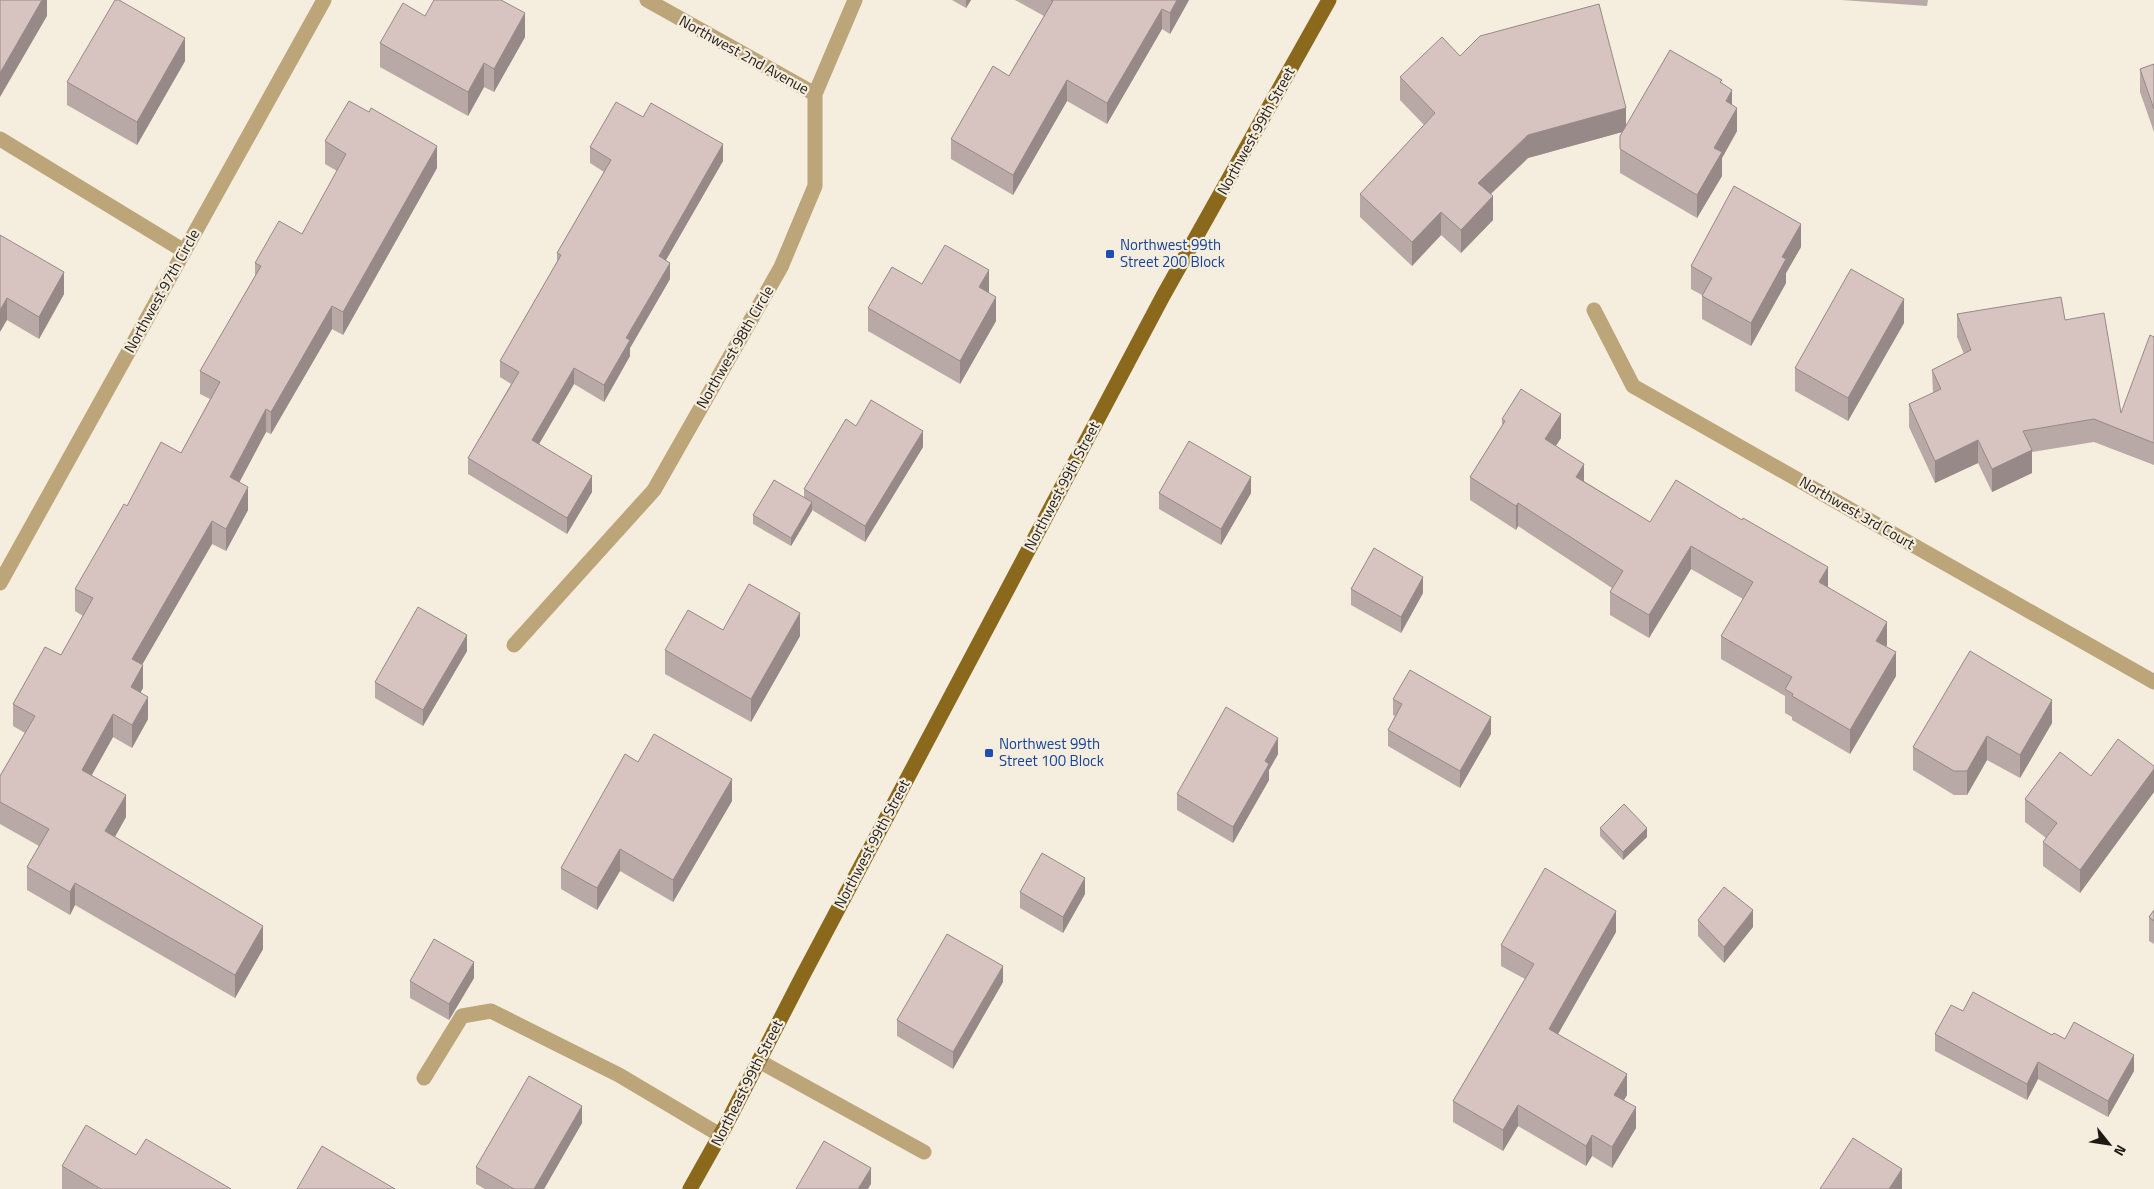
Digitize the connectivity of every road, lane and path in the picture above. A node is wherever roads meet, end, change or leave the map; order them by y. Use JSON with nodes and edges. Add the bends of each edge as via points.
{"nodes":[{"id":1,"x":324,"y":0,"type":"edge"},
{"id":2,"x":647,"y":0,"type":"edge"},
{"id":3,"x":854,"y":0,"type":"edge"},
{"id":4,"x":1329,"y":0,"type":"edge"},
{"id":5,"x":815,"y":94,"type":"junction"},
{"id":6,"x":0,"y":139,"type":"edge"},
{"id":7,"x":184,"y":251,"type":"junction"},
{"id":8,"x":1594,"y":310,"type":"dead end"},
{"id":9,"x":0,"y":583,"type":"edge"},
{"id":10,"x":514,"y":645,"type":"dead end"},
{"id":11,"x":2154,"y":682,"type":"edge"},
{"id":12,"x":802,"y":976,"type":"joint"},
{"id":13,"x":758,"y":1061,"type":"junction"},
{"id":14,"x":424,"y":1078,"type":"dead end"},
{"id":15,"x":720,"y":1135,"type":"junction"},
{"id":16,"x":924,"y":1152,"type":"dead end"},
{"id":17,"x":690,"y":1189,"type":"edge"}],
"edges":[{"from":1,"to":7,"type":"street","name":"Northwest 97th Circle"},
{"from":2,"to":5,"type":"street","name":"Northwest 2nd Avenue"},
{"from":3,"to":5,"type":"street","name":"Northwest 98th Circle"},
{"from":4,"to":12,"type":"main road","name":"Northwest 99th Street","via":[[1163,296]]},
{"from":5,"to":10,"type":"street","name":"Northwest 98th Circle","via":[[815,186],[780,267],[654,490]]},
{"from":6,"to":7,"type":"street"},
{"from":7,"to":9,"type":"street","name":"Northwest 97th Circle"},
{"from":8,"to":11,"type":"street","name":"Northwest 3rd Court","via":[[1633,386]]},
{"from":12,"to":13,"type":"main road","name":"Northeast 99th Street"},
{"from":13,"to":15,"type":"main road","name":"Northeast 99th Street"},
{"from":13,"to":16,"type":"street"},
{"from":14,"to":15,"type":"street","via":[[462,1016],[491,1011],[619,1075]]},
{"from":15,"to":17,"type":"main road","name":"Northeast 99th Street"}]}
